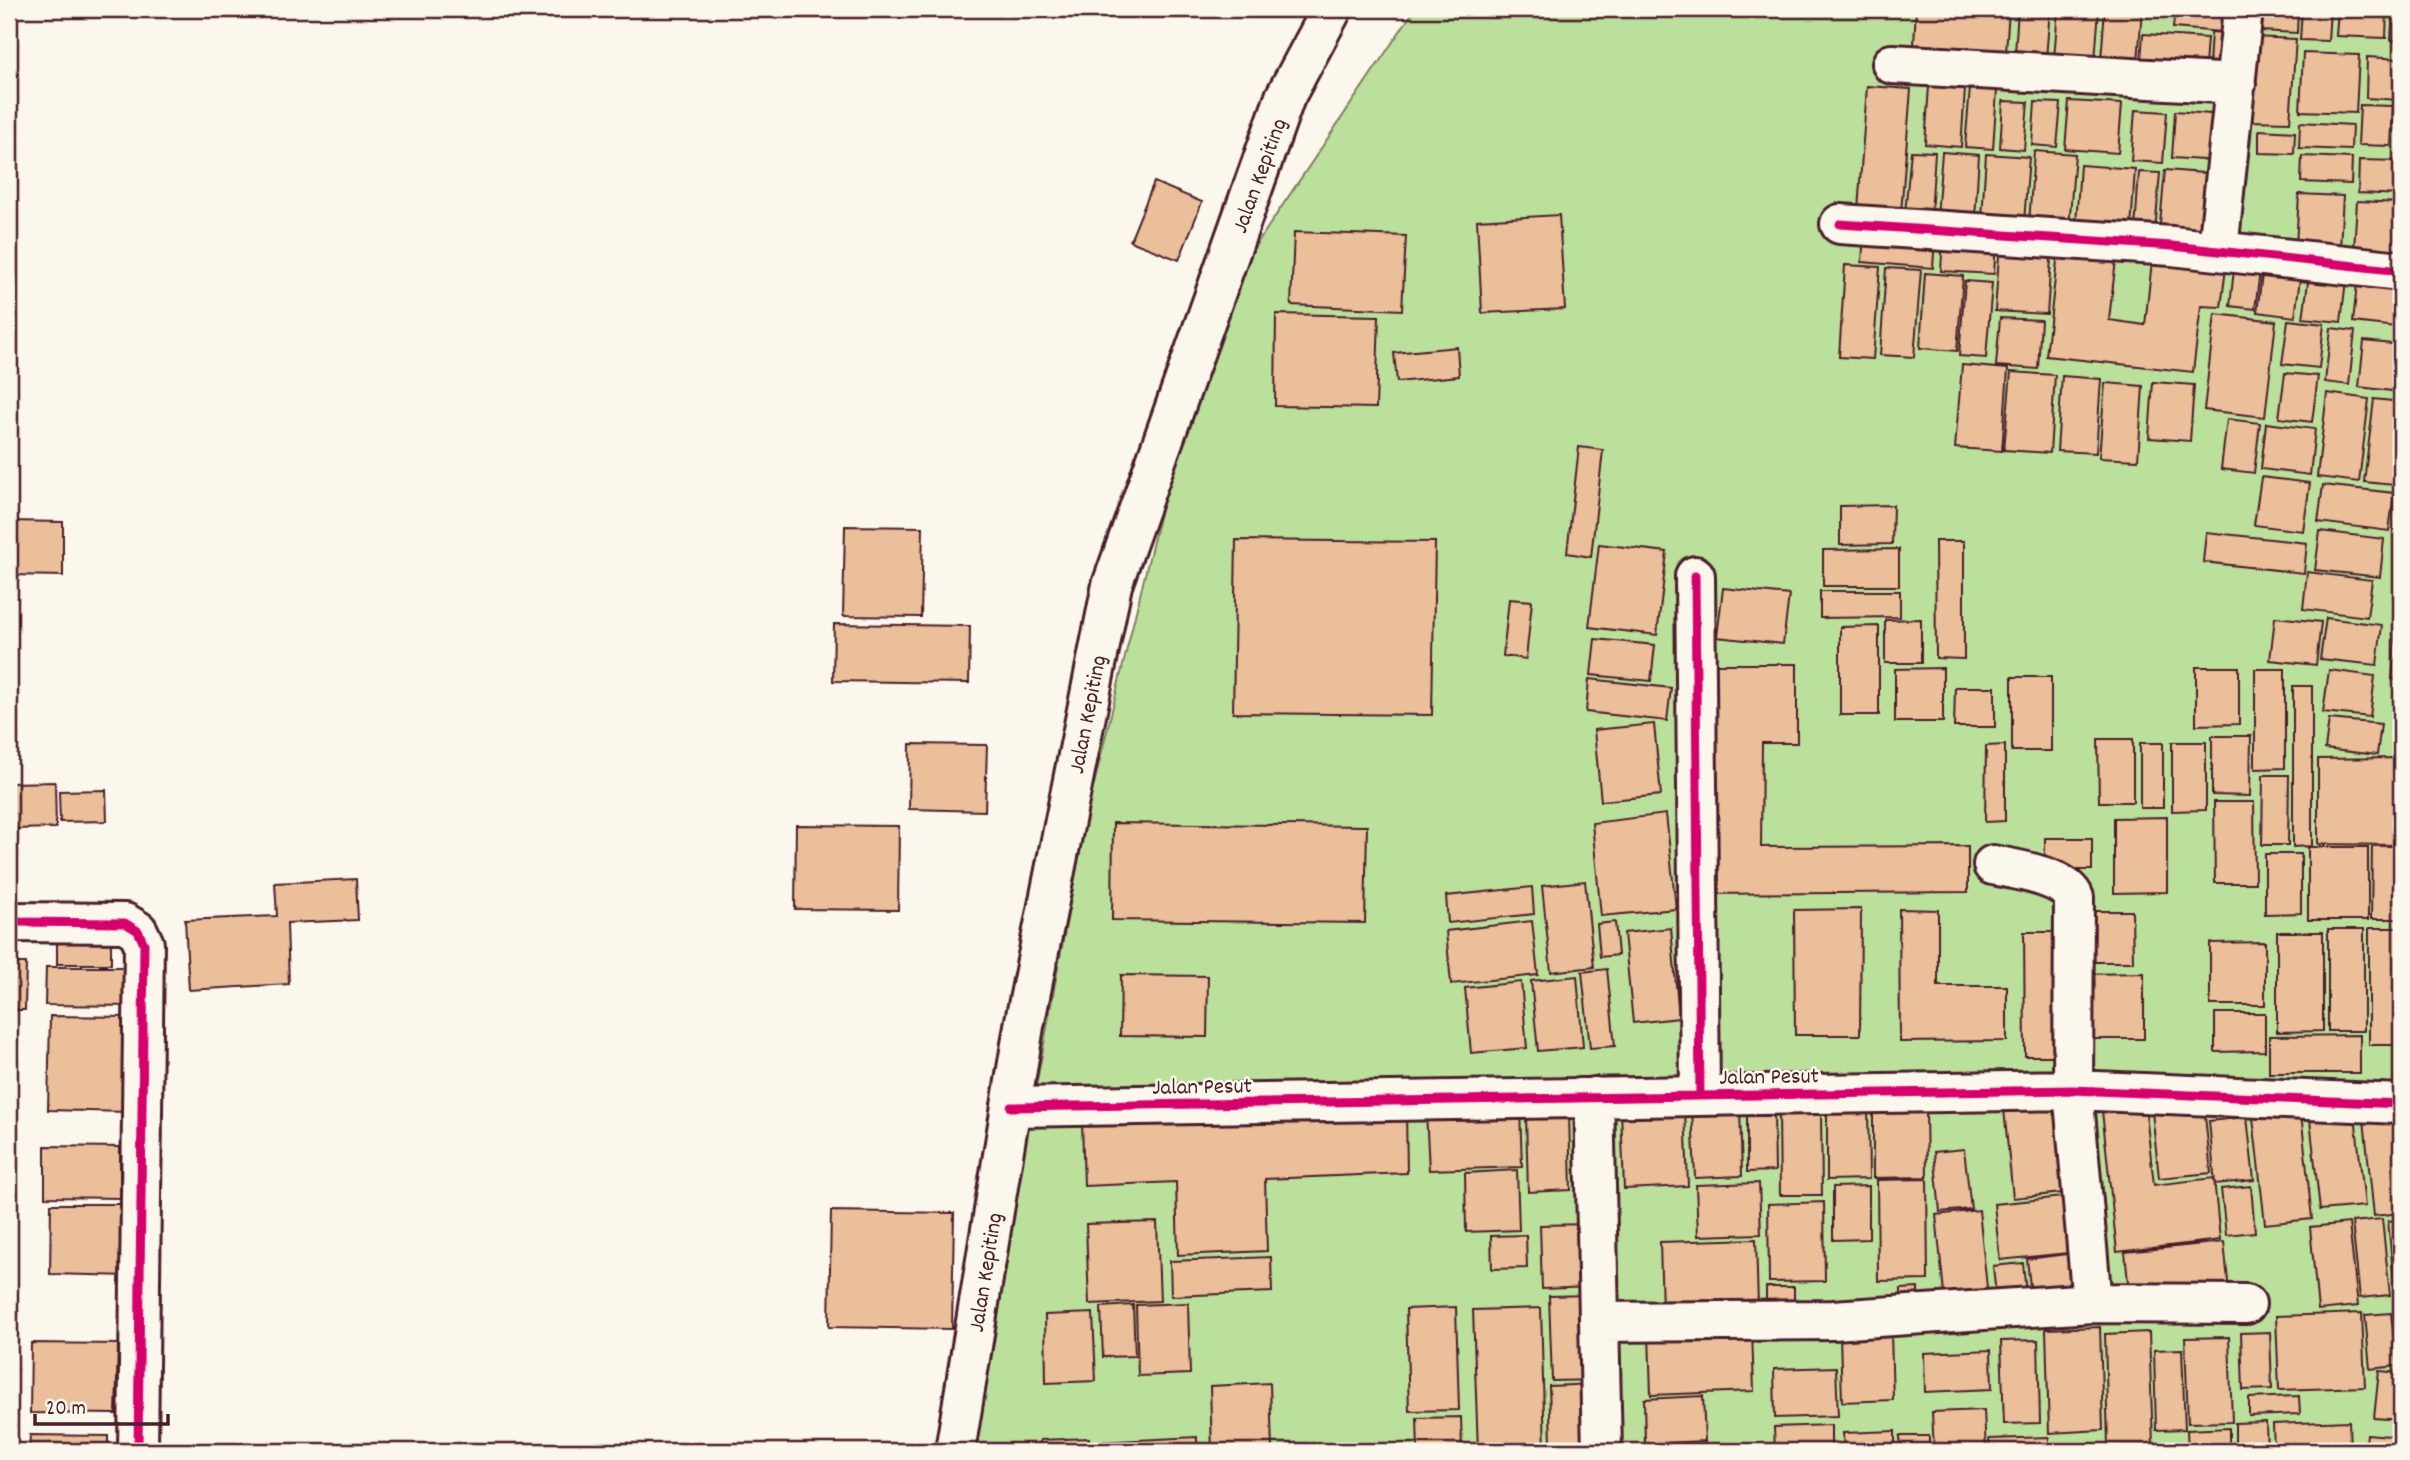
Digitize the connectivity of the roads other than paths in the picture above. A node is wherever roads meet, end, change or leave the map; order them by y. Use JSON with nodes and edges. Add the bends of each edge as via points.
{"nodes":[{"id":1,"x":1332,"y":9,"type":"edge"},
{"id":2,"x":2244,"y":9,"type":"edge"},
{"id":3,"x":1892,"y":64,"type":"dead end"},
{"id":4,"x":2236,"y":84,"type":"junction"},
{"id":5,"x":1840,"y":224,"type":"dead end"},
{"id":6,"x":2218,"y":250,"type":"junction"},
{"id":7,"x":2401,"y":271,"type":"edge"},
{"id":8,"x":1695,"y":576,"type":"dead end"},
{"id":9,"x":1993,"y":865,"type":"dead end"},
{"id":10,"x":9,"y":922,"type":"edge"},
{"id":11,"x":2073,"y":1090,"type":"junction"},
{"id":12,"x":1700,"y":1096,"type":"junction"},
{"id":13,"x":1594,"y":1097,"type":"junction"},
{"id":14,"x":2401,"y":1104,"type":"edge"},
{"id":15,"x":1011,"y":1107,"type":"junction"},
{"id":16,"x":2092,"y":1303,"type":"junction"},
{"id":17,"x":2246,"y":1304,"type":"dead end"},
{"id":18,"x":1599,"y":1322,"type":"junction"},
{"id":19,"x":138,"y":1451,"type":"edge"},
{"id":20,"x":955,"y":1451,"type":"edge"},
{"id":21,"x":1602,"y":1451,"type":"edge"}],
"edges":[{"from":1,"to":15,"type":"street","name":"Jalan Kepiting","via":[[1285,97],[1112,585]]},
{"from":2,"to":4,"type":"street"},
{"from":3,"to":4,"type":"street"},
{"from":4,"to":6,"type":"street"},
{"from":5,"to":6,"type":"street"},
{"from":6,"to":7,"type":"street"},
{"from":8,"to":12,"type":"street"},
{"from":9,"to":11,"type":"street","via":[[2058,882],[2072,892]]},
{"from":10,"to":19,"type":"street","via":[[125,923],[138,931],[144,944]]},
{"from":11,"to":12,"type":"street","name":"Jalan Pesut"},
{"from":11,"to":14,"type":"street","name":"Jalan Pesut"},
{"from":11,"to":16,"type":"street"},
{"from":12,"to":13,"type":"street","name":"Jalan Pesut"},
{"from":13,"to":15,"type":"street","name":"Jalan Pesut"},
{"from":13,"to":18,"type":"street"},
{"from":15,"to":20,"type":"street","name":"Jalan Kepiting"},
{"from":16,"to":17,"type":"street"},
{"from":16,"to":18,"type":"street","via":[[1833,1320]]},
{"from":18,"to":21,"type":"street"}]}
